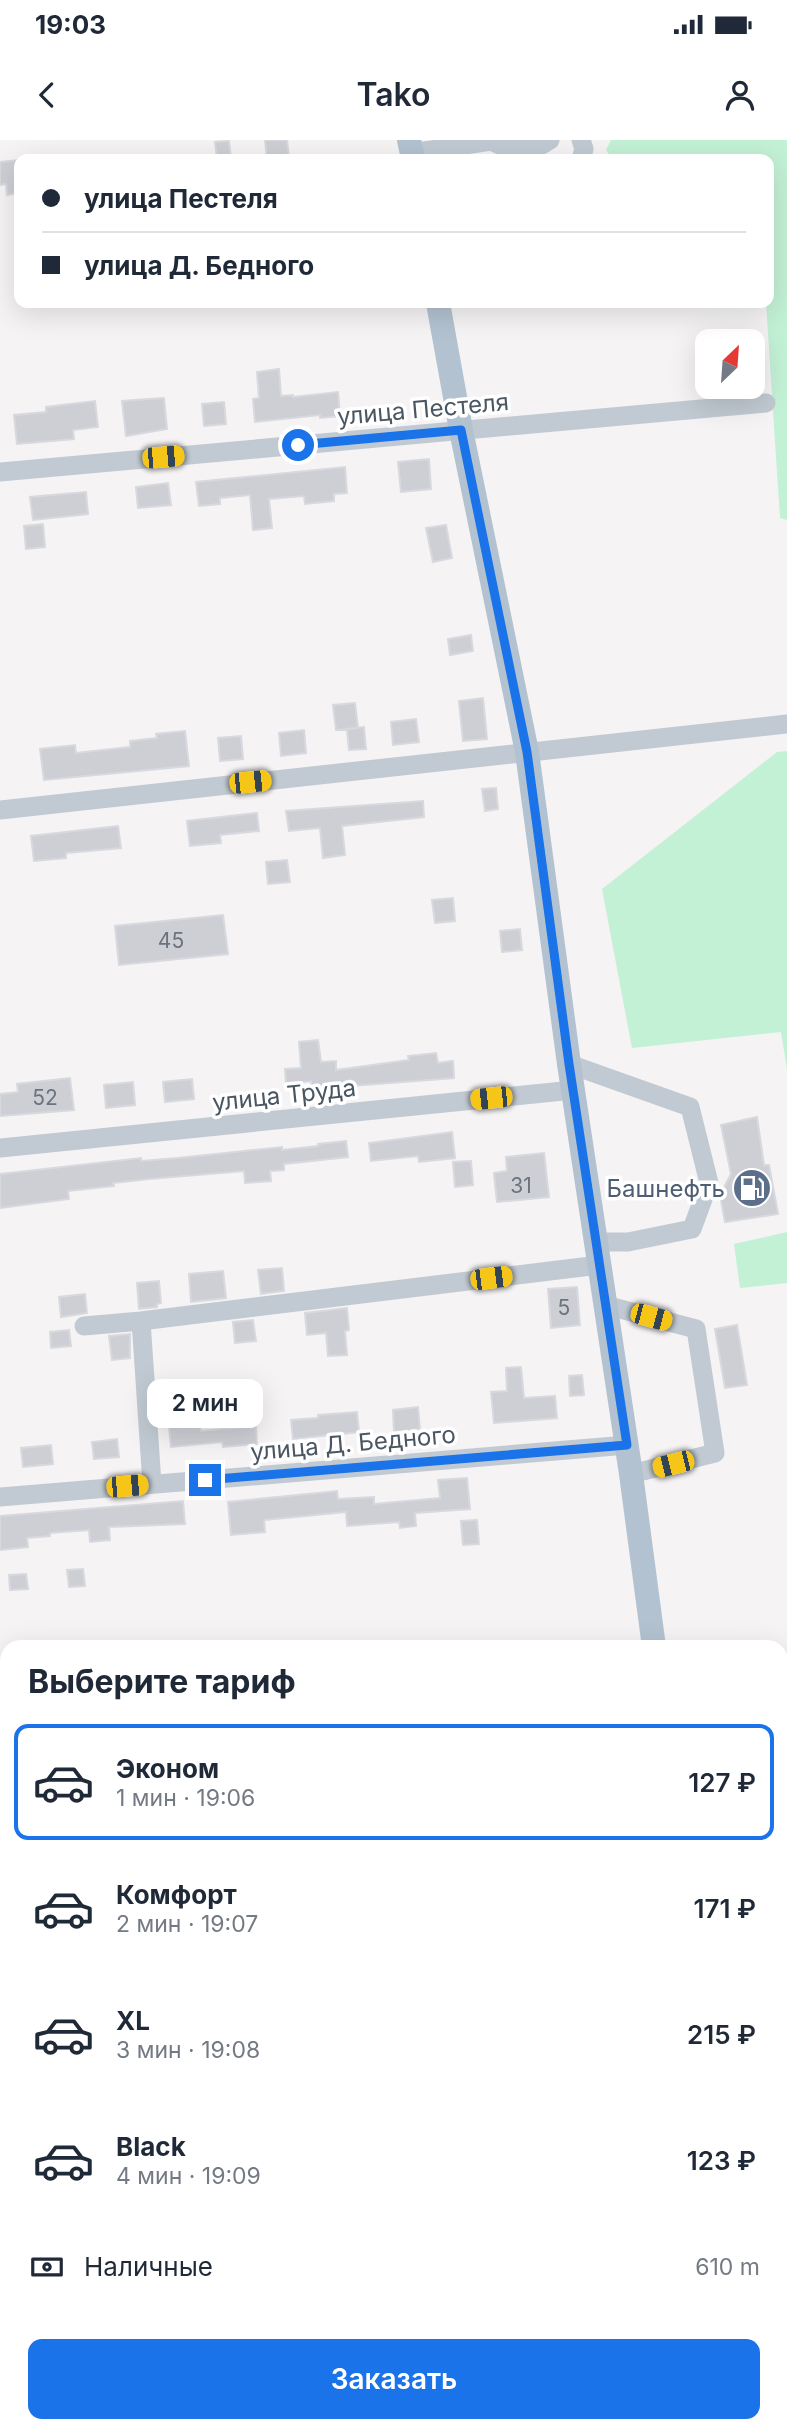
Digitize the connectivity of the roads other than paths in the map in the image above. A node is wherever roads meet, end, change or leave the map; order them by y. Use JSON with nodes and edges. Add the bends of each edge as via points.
{"nodes":[{"id":1,"x":550,"y":140,"type":"edge"},
{"id":2,"x":497,"y":143,"type":"edge"},
{"id":3,"x":411,"y":151,"type":"edge"},
{"id":4,"x":522,"y":154,"type":"edge"},
{"id":5,"x":439,"y":308,"type":"edge"},
{"id":6,"x":766,"y":403,"type":"dead end"},
{"id":7,"x":461,"y":430,"type":"junction"},
{"id":8,"x":0,"y":472,"type":"edge"},
{"id":9,"x":787,"y":724,"type":"edge"},
{"id":10,"x":527,"y":752,"type":"junction"},
{"id":11,"x":0,"y":810,"type":"edge"},
{"id":12,"x":569,"y":1064,"type":"junction"},
{"id":13,"x":573,"y":1090,"type":"junction"},
{"id":14,"x":0,"y":1148,"type":"edge"},
{"id":15,"x":598,"y":1253,"type":"junction"},
{"id":16,"x":606,"y":1306,"type":"junction"},
{"id":17,"x":141,"y":1321,"type":"junction"},
{"id":18,"x":84,"y":1326,"type":"dead end"},
{"id":19,"x":627,"y":1445,"type":"junction"},
{"id":20,"x":631,"y":1474,"type":"junction"},
{"id":21,"x":152,"y":1484,"type":"junction"},
{"id":22,"x":0,"y":1497,"type":"edge"},
{"id":23,"x":653,"y":1640,"type":"edge"}],
"edges":[{"from":1,"to":2,"type":"street","via":[[537,148]]},
{"from":2,"to":3,"type":"street"},
{"from":2,"to":4,"type":"street"},
{"from":5,"to":7,"type":"main road"},
{"from":6,"to":7,"type":"street","name":"улица Пестеля"},
{"from":7,"to":8,"type":"street","name":"улица Пестеля"},
{"from":7,"to":10,"type":"main road"},
{"from":9,"to":10,"type":"street"},
{"from":10,"to":11,"type":"street"},
{"from":10,"to":12,"type":"main road"},
{"from":12,"to":13,"type":"main road"},
{"from":12,"to":15,"type":"street","via":[[690,1107],[709,1183],[692,1229]]},
{"from":13,"to":14,"type":"street","name":"улица Труда"},
{"from":13,"to":15,"type":"main road"},
{"from":15,"to":16,"type":"main road"},
{"from":15,"to":17,"type":"street"},
{"from":16,"to":19,"type":"main road"},
{"from":16,"to":20,"type":"street","via":[[696,1329],[715,1453]]},
{"from":17,"to":18,"type":"street"},
{"from":17,"to":21,"type":"street"},
{"from":19,"to":20,"type":"main road"},
{"from":19,"to":21,"type":"street","name":"улица Д. Бедного"},
{"from":20,"to":23,"type":"main road"},
{"from":21,"to":22,"type":"street","name":"улица Д. Бедного"}]}
